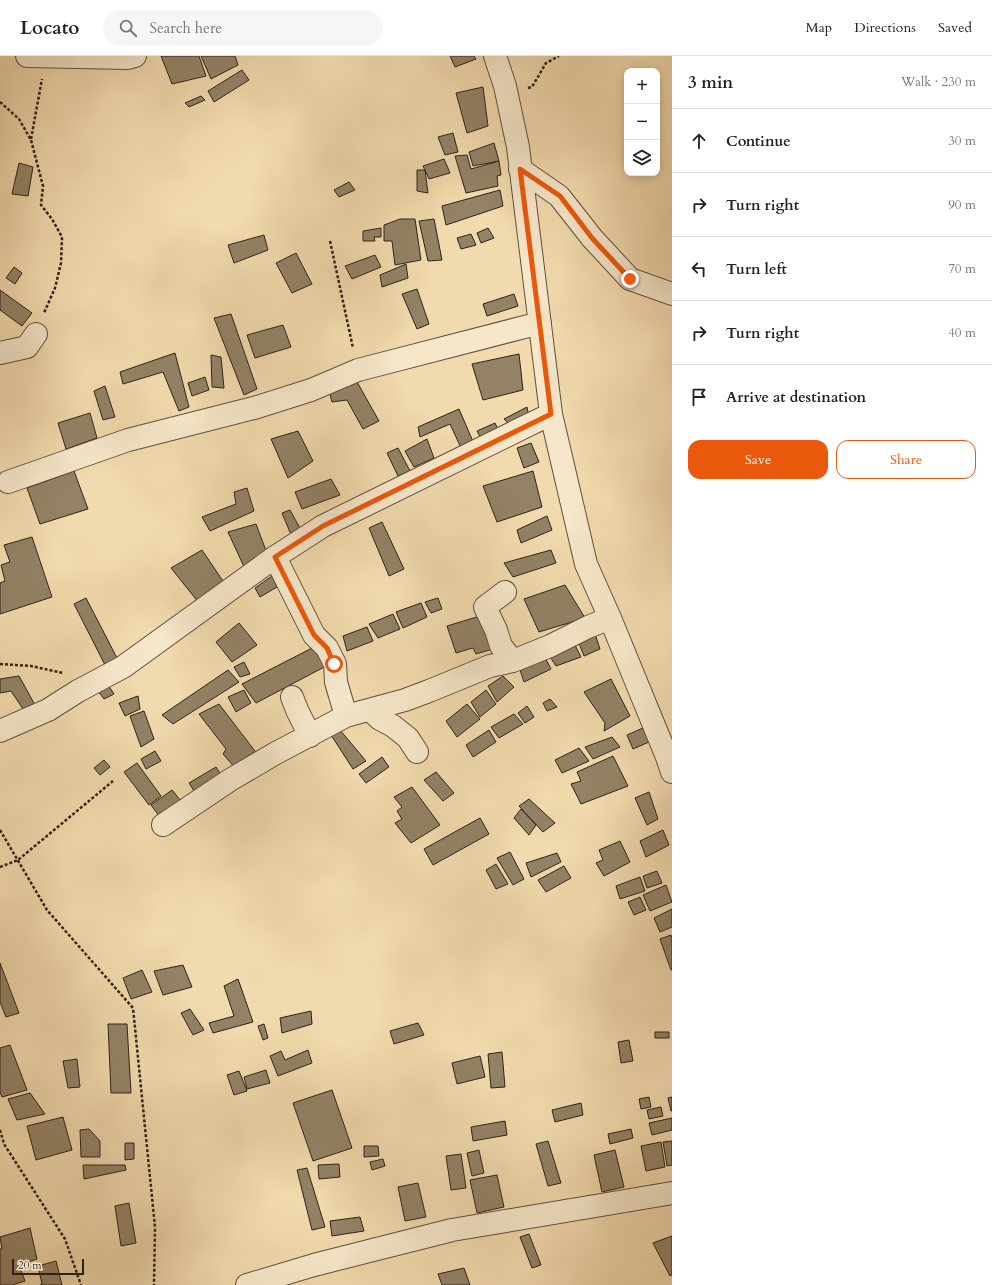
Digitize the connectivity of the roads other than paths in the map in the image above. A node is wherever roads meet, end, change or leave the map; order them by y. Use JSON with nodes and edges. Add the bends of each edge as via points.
{"nodes":[{"id":1,"x":27,"y":56,"type":"edge"},
{"id":2,"x":135,"y":56,"type":"edge"},
{"id":3,"x":495,"y":56,"type":"edge"},
{"id":4,"x":52,"y":57,"type":"edge"},
{"id":5,"x":520,"y":169,"type":"junction"},
{"id":6,"x":672,"y":294,"type":"edge"},
{"id":7,"x":540,"y":323,"type":"junction"},
{"id":8,"x":36,"y":334,"type":"road end"},
{"id":9,"x":0,"y":353,"type":"edge"},
{"id":10,"x":551,"y":414,"type":"junction"},
{"id":11,"x":8,"y":482,"type":"dead end"},
{"id":12,"x":275,"y":557,"type":"junction"},
{"id":13,"x":505,"y":592,"type":"dead end"},
{"id":14,"x":610,"y":618,"type":"junction"},
{"id":15,"x":513,"y":661,"type":"junction"},
{"id":16,"x":292,"y":697,"type":"dead end"},
{"id":17,"x":370,"y":710,"type":"junction"},
{"id":18,"x":346,"y":716,"type":"junction"},
{"id":19,"x":0,"y":731,"type":"edge"},
{"id":20,"x":310,"y":736,"type":"junction"},
{"id":21,"x":417,"y":752,"type":"dead end"},
{"id":22,"x":670,"y":761,"type":"edge"},
{"id":23,"x":164,"y":825,"type":"dead end"},
{"id":24,"x":672,"y":1193,"type":"edge"},
{"id":25,"x":247,"y":1285,"type":"edge"}],
"edges":[{"from":1,"to":4,"type":"street"},
{"from":2,"to":4,"type":"street"},
{"from":3,"to":5,"type":"street","via":[[507,95]]},
{"from":5,"to":6,"type":"street","via":[[560,196],[592,238],[630,279]]},
{"from":5,"to":7,"type":"street"},
{"from":7,"to":10,"type":"street"},
{"from":7,"to":11,"type":"street","via":[[358,370],[310,390],[254,408],[128,440]]},
{"from":8,"to":9,"type":"street","via":[[27,347]]},
{"from":10,"to":12,"type":"street","via":[[323,526]]},
{"from":10,"to":14,"type":"street","via":[[586,564]]},
{"from":12,"to":18,"type":"street","via":[[314,635],[327,648],[334,664],[336,682]]},
{"from":12,"to":19,"type":"street","via":[[123,667],[48,710]]},
{"from":13,"to":15,"type":"street","via":[[485,606],[501,646]]},
{"from":14,"to":15,"type":"street"},
{"from":14,"to":22,"type":"street"},
{"from":15,"to":17,"type":"street","via":[[490,666],[430,691]]},
{"from":16,"to":20,"type":"street"},
{"from":17,"to":18,"type":"street"},
{"from":17,"to":21,"type":"street","via":[[380,720],[408,738]]},
{"from":18,"to":20,"type":"street"},
{"from":20,"to":23,"type":"street","via":[[230,780]]},
{"from":24,"to":25,"type":"street","via":[[452,1230]]}]}
